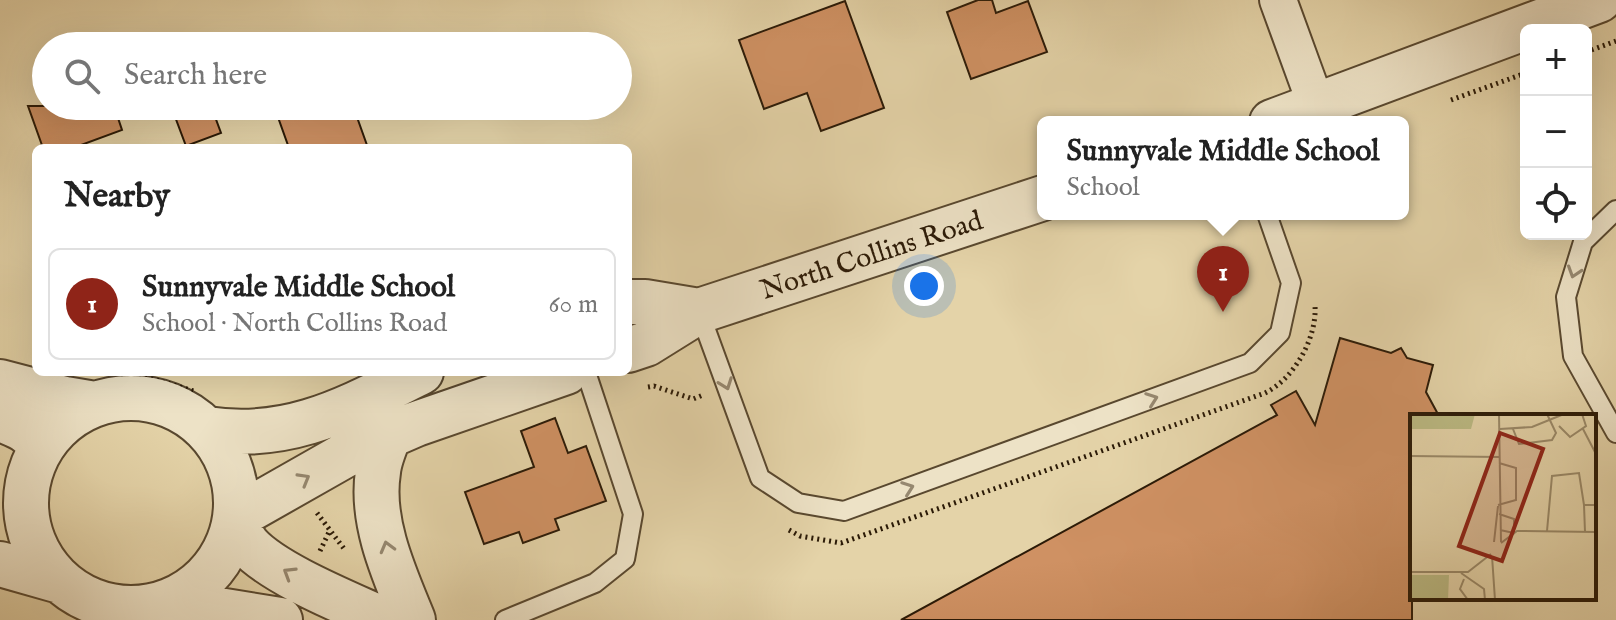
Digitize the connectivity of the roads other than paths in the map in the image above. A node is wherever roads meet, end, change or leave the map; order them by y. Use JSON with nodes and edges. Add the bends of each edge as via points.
{"nodes":[{"id":1,"x":1278,"y":0,"type":"edge"},
{"id":2,"x":1599,"y":0,"type":"edge"},
{"id":3,"x":1317,"y":107,"type":"junction"},
{"id":4,"x":1290,"y":116,"type":"edge"},
{"id":5,"x":1037,"y":200,"type":"edge"},
{"id":6,"x":1616,"y":210,"type":"edge"},
{"id":7,"x":1269,"y":220,"type":"edge"},
{"id":8,"x":632,"y":302,"type":"edge"},
{"id":9,"x":699,"y":311,"type":"junction"},
{"id":10,"x":632,"y":349,"type":"edge"},
{"id":11,"x":413,"y":376,"type":"edge"},
{"id":12,"x":0,"y":382,"type":"edge"},
{"id":13,"x":580,"y":386,"type":"edge"},
{"id":14,"x":107,"y":390,"type":"junction"},
{"id":15,"x":209,"y":413,"type":"junction"},
{"id":16,"x":0,"y":419,"type":"edge"},
{"id":17,"x":1616,"y":433,"type":"edge"},
{"id":18,"x":389,"y":436,"type":"junction"},
{"id":19,"x":25,"y":466,"type":"edge"},
{"id":20,"x":235,"y":521,"type":"junction"},
{"id":21,"x":0,"y":564,"type":"edge"},
{"id":22,"x":60,"y":581,"type":"junction"},
{"id":23,"x":152,"y":607,"type":"junction"},
{"id":24,"x":280,"y":620,"type":"edge"},
{"id":25,"x":384,"y":620,"type":"edge"},
{"id":26,"x":413,"y":620,"type":"edge"},
{"id":27,"x":505,"y":620,"type":"edge"}],
"edges":[{"from":1,"to":3,"type":"street"},
{"from":2,"to":3,"type":"street"},
{"from":3,"to":4,"type":"street"},
{"from":5,"to":9,"type":"street","name":"North Collins Road"},
{"from":6,"to":17,"type":"lane","one_way":true,"via":[[1583,242],[1566,297],[1573,356]]},
{"from":9,"to":7,"type":"lane","one_way":true,"via":[[760,478],[798,503],[844,511],[1250,363],[1280,333],[1291,283]]},
{"from":8,"to":9,"type":"street","name":"North Collins Road"},
{"from":9,"to":10,"type":"street","name":"North Collins Road"},
{"from":11,"to":15,"type":"street","via":[[319,420],[271,432],[243,433]]},
{"from":12,"to":14,"type":"street","via":[[65,399]]},
{"from":13,"to":18,"type":"street"},
{"from":13,"to":27,"type":"lane","via":[[633,514],[625,559],[595,583]]},
{"from":14,"to":15,"type":"street"},
{"from":14,"to":19,"type":"street","via":[[69,418]]},
{"from":15,"to":20,"type":"street","via":[[235,484]]},
{"from":16,"to":19,"type":"street","via":[[35,437]]},
{"from":20,"to":18,"type":"street","one_way":true,"via":[[347,454]]},
{"from":26,"to":18,"type":"street","one_way":true,"via":[[385,545],[377,501],[377,473]]},
{"from":19,"to":22,"type":"street","via":[[28,524],[40,555]]},
{"from":20,"to":23,"type":"street","via":[[227,548],[208,576],[183,596]]},
{"from":25,"to":20,"type":"street","one_way":true,"via":[[264,557],[250,547]]},
{"from":21,"to":22,"type":"street"},
{"from":22,"to":23,"type":"street","via":[[88,599],[119,608]]},
{"from":23,"to":24,"type":"street","via":[[200,607]]}]}
